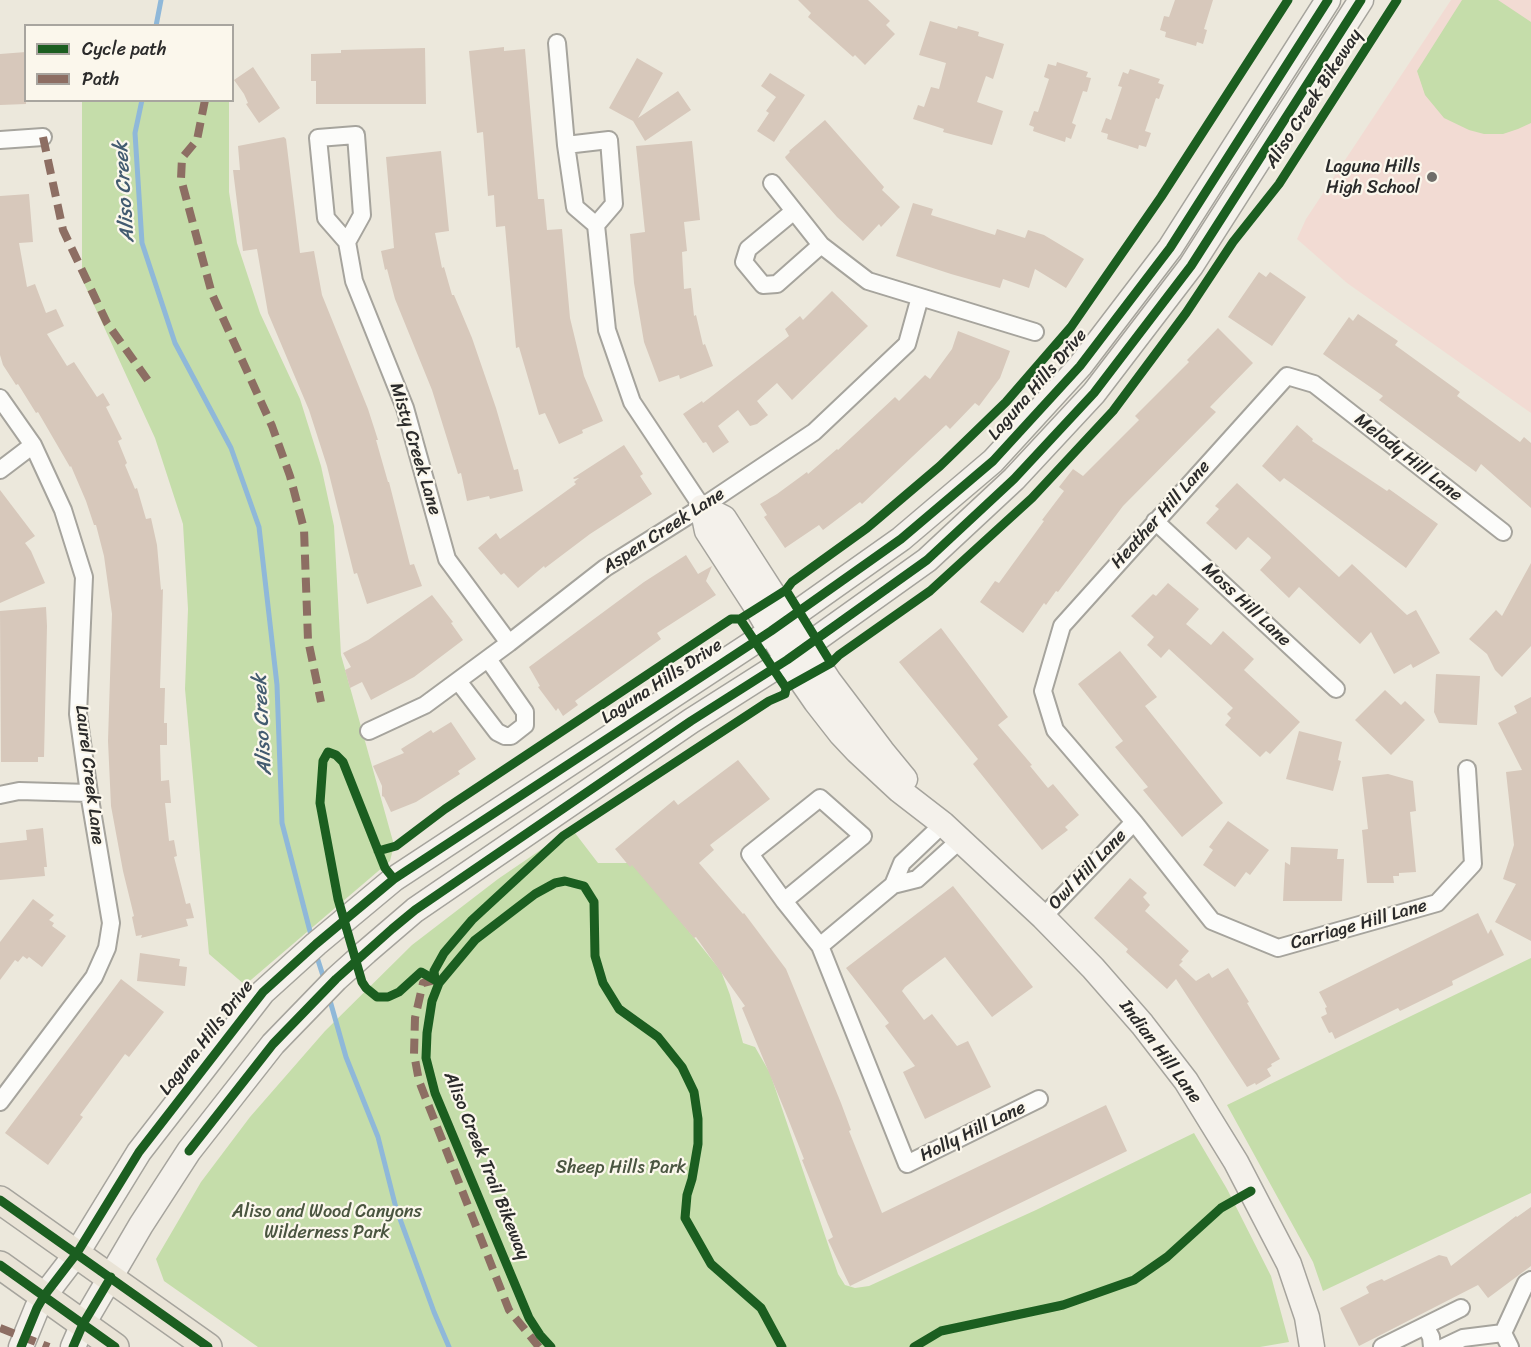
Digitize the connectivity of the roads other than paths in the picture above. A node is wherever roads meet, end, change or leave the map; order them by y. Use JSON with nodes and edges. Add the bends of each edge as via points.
{"nodes":[{"id":1,"x":1328,"y":0,"type":"edge"},
{"id":2,"x":1361,"y":0,"type":"edge"},
{"id":3,"x":557,"y":43,"type":"dead end"},
{"id":4,"x":43,"y":137,"type":"dead end"},
{"id":5,"x":0,"y":140,"type":"edge"},
{"id":6,"x":566,"y":145,"type":"junction"},
{"id":7,"x":772,"y":183,"type":"dead end"},
{"id":8,"x":794,"y":211,"type":"junction"},
{"id":9,"x":596,"y":225,"type":"junction"},
{"id":10,"x":347,"y":242,"type":"junction"},
{"id":11,"x":821,"y":245,"type":"junction"},
{"id":12,"x":920,"y":297,"type":"junction"},
{"id":13,"x":1035,"y":332,"type":"dead end"},
{"id":14,"x":1314,"y":384,"type":"joint"},
{"id":15,"x":0,"y":399,"type":"edge"},
{"id":16,"x":33,"y":445,"type":"junction"},
{"id":17,"x":0,"y":470,"type":"edge"},
{"id":18,"x":702,"y":507,"type":"junction"},
{"id":19,"x":1155,"y":521,"type":"junction"},
{"id":20,"x":1503,"y":532,"type":"dead end"},
{"id":21,"x":780,"y":625,"type":"junction"},
{"id":22,"x":509,"y":643,"type":"junction"},
{"id":23,"x":807,"y":646,"type":"junction"},
{"id":24,"x":488,"y":658,"type":"junction"},
{"id":25,"x":787,"y":660,"type":"junction"},
{"id":26,"x":458,"y":681,"type":"junction"},
{"id":27,"x":1336,"y":688,"type":"dead end"},
{"id":28,"x":1043,"y":691,"type":"joint"},
{"id":29,"x":369,"y":731,"type":"dead end"},
{"id":30,"x":1467,"y":769,"type":"dead end"},
{"id":31,"x":89,"y":793,"type":"junction"},
{"id":32,"x":0,"y":795,"type":"edge"},
{"id":33,"x":1134,"y":822,"type":"junction"},
{"id":34,"x":944,"y":825,"type":"junction"},
{"id":35,"x":893,"y":885,"type":"junction"},
{"id":36,"x":784,"y":901,"type":"junction"},
{"id":37,"x":1042,"y":917,"type":"junction"},
{"id":38,"x":819,"y":946,"type":"junction"},
{"id":39,"x":1039,"y":1099,"type":"dead end"},
{"id":40,"x":0,"y":1102,"type":"edge"},
{"id":41,"x":0,"y":1200,"type":"edge"},
{"id":42,"x":77,"y":1253,"type":"junction"},
{"id":43,"x":0,"y":1265,"type":"edge"},
{"id":44,"x":111,"y":1277,"type":"junction"},
{"id":45,"x":1531,"y":1280,"type":"edge"},
{"id":46,"x":44,"y":1296,"type":"junction"},
{"id":47,"x":1461,"y":1308,"type":"dead end"},
{"id":48,"x":1425,"y":1326,"type":"junction"},
{"id":49,"x":78,"y":1335,"type":"edge"},
{"id":50,"x":1506,"y":1340,"type":"edge"},
{"id":51,"x":21,"y":1347,"type":"edge"},
{"id":52,"x":115,"y":1347,"type":"edge"},
{"id":53,"x":208,"y":1347,"type":"edge"},
{"id":54,"x":1312,"y":1347,"type":"edge"},
{"id":55,"x":1382,"y":1347,"type":"edge"},
{"id":56,"x":1432,"y":1347,"type":"edge"},
{"id":57,"x":1444,"y":1347,"type":"edge"}],
"edges":[{"from":1,"to":21,"type":"main road","name":"Laguna Hills Drive","via":[[1170,248],[1080,366],[993,461],[901,539]]},
{"from":2,"to":23,"type":"main road","via":[[1191,266],[1095,393],[1014,479],[927,560]]},
{"from":3,"to":6,"type":"street"},
{"from":4,"to":5,"type":"street"},
{"from":6,"to":9,"type":"street","via":[[575,207]]},
{"from":6,"to":9,"type":"street","via":[[609,140],[614,204]]},
{"from":7,"to":8,"type":"street"},
{"from":8,"to":11,"type":"street"},
{"from":8,"to":11,"type":"street","via":[[748,249],[744,262],[764,285],[777,284]]},
{"from":9,"to":18,"type":"street","name":"Indian Hill Lane","via":[[607,330],[633,402]]},
{"from":10,"to":10,"type":"street","via":[[326,218],[318,138],[356,135],[362,215]]},
{"from":10,"to":22,"type":"street","name":"Misty Creek Lane","via":[[354,281],[405,408],[447,559]]},
{"from":11,"to":12,"type":"street","via":[[868,282]]},
{"from":12,"to":13,"type":"street"},
{"from":12,"to":18,"type":"street","name":"Aspen Creek Lane","via":[[907,344],[814,432]]},
{"from":14,"to":19,"type":"street","name":"Heather Hill Lane","via":[[1287,376]]},
{"from":14,"to":20,"type":"street","name":"Melody Hill Lane"},
{"from":15,"to":16,"type":"street","name":"Laurel Creek Lane"},
{"from":16,"to":17,"type":"street"},
{"from":16,"to":31,"type":"street","name":"Laurel Creek Lane","via":[[63,510],[84,577],[78,714]]},
{"from":18,"to":21,"type":"main road","name":"Indian Hill Lane","via":[[707,531]]},
{"from":18,"to":22,"type":"street","name":"Aspen Creek Lane","via":[[605,568]]},
{"from":19,"to":27,"type":"street","name":"Moss Hill Lane"},
{"from":19,"to":28,"type":"street","name":"Heather Hill Lane","via":[[1062,626]]},
{"from":21,"to":23,"type":"main road","name":"Indian Hill Lane"},
{"from":21,"to":25,"type":"main road","name":"Indian Hill Lane"},
{"from":21,"to":42,"type":"main road","name":"Laguna Hills Drive","via":[[394,879],[263,992],[139,1152]]},
{"from":22,"to":24,"type":"street","name":"Aspen Creek Lane"},
{"from":23,"to":25,"type":"main road"},
{"from":23,"to":34,"type":"main road","name":"Indian Hill Lane","via":[[882,751]]},
{"from":24,"to":26,"type":"street","name":"Aspen Creek Lane"},
{"from":24,"to":26,"type":"street","via":[[525,712],[525,725],[511,736],[497,732]]},
{"from":25,"to":34,"type":"main road","name":"Indian Hill Lane","via":[[856,751]]},
{"from":25,"to":44,"type":"main road","via":[[415,910],[336,979],[273,1044],[189,1151]]},
{"from":26,"to":29,"type":"street","name":"Aspen Creek Lane","via":[[425,705]]},
{"from":28,"to":33,"type":"street","name":"Carriage Hill Lane","via":[[1056,730]]},
{"from":30,"to":33,"type":"street","name":"Carriage Hill Lane","via":[[1473,864],[1437,903],[1278,948],[1212,921]]},
{"from":31,"to":32,"type":"street","via":[[19,791]]},
{"from":31,"to":40,"type":"street","name":"Laurel Creek Lane","via":[[111,923],[107,948],[94,977]]},
{"from":33,"to":37,"type":"street","name":"Owl Hill Lane"},
{"from":34,"to":35,"type":"street","via":[[902,863]]},
{"from":34,"to":35,"type":"street","via":[[917,879]]},
{"from":34,"to":37,"type":"main road","name":"Indian Hill Lane"},
{"from":35,"to":38,"type":"street"},
{"from":36,"to":36,"type":"street","via":[[863,836],[820,798],[750,854]]},
{"from":36,"to":38,"type":"street"},
{"from":37,"to":54,"type":"main road","name":"Indian Hill Lane","via":[[1142,1023],[1192,1090],[1236,1162],[1288,1264],[1307,1317]]},
{"from":38,"to":39,"type":"street","name":"Holly Hill Lane","via":[[907,1164]]},
{"from":41,"to":42,"type":"main road"},
{"from":42,"to":44,"type":"main road"},
{"from":42,"to":46,"type":"main road","name":"Laguna Hills Drive"},
{"from":43,"to":46,"type":"main road"},
{"from":44,"to":49,"type":"main road"},
{"from":44,"to":53,"type":"main road"},
{"from":45,"to":50,"type":"street","via":[[1526,1283]]},
{"from":46,"to":49,"type":"main road"},
{"from":46,"to":51,"type":"main road","name":"Laguna Hills Drive"},
{"from":47,"to":48,"type":"street"},
{"from":48,"to":55,"type":"street"},
{"from":48,"to":56,"type":"street"},
{"from":49,"to":52,"type":"main road"},
{"from":50,"to":57,"type":"street","via":[[1463,1338]]}]}
